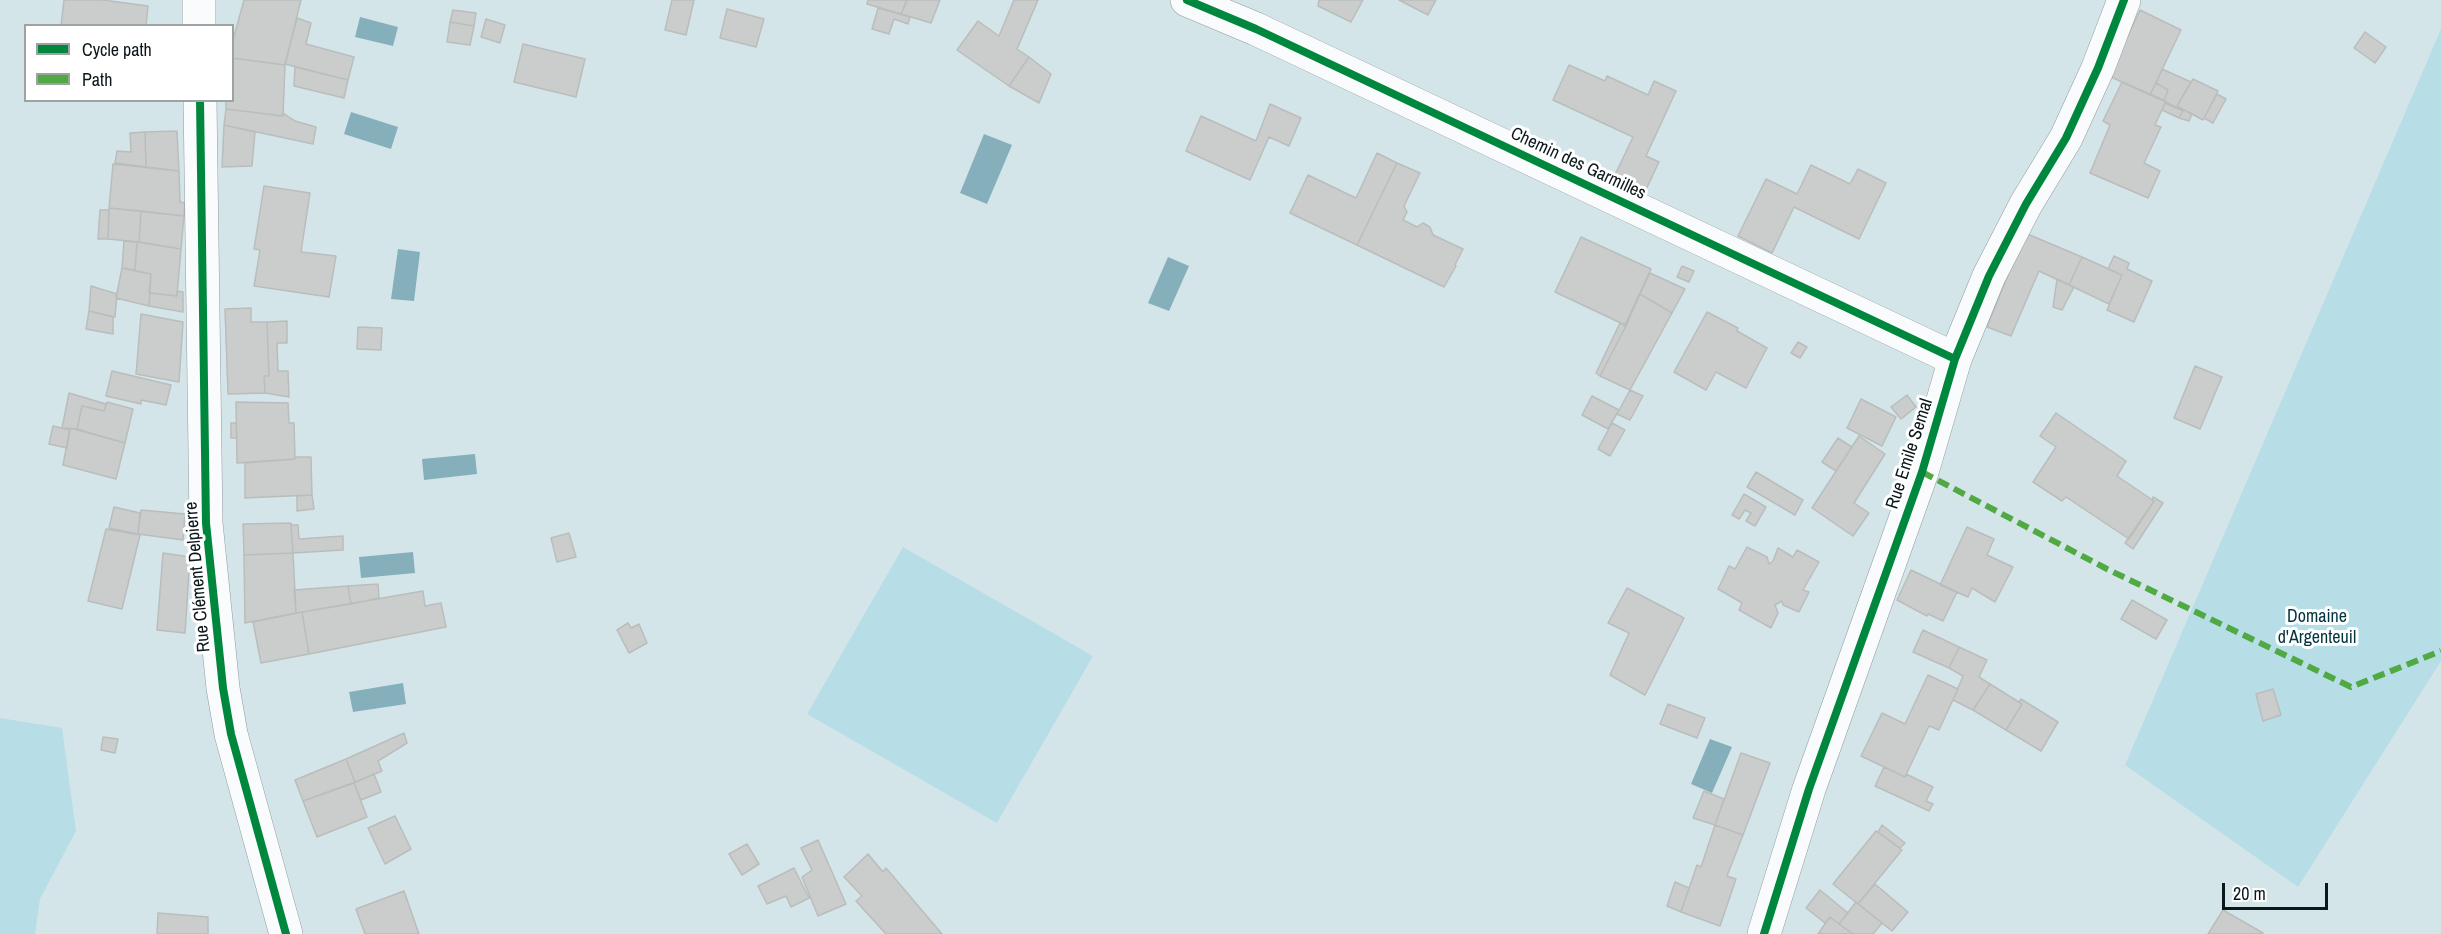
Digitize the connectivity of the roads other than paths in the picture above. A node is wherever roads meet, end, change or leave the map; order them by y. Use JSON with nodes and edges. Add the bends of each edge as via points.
{"nodes":[{"id":1,"x":199,"y":0,"type":"edge"},
{"id":2,"x":1187,"y":0,"type":"edge"},
{"id":3,"x":2124,"y":0,"type":"edge"},
{"id":4,"x":199,"y":24,"type":"edge"},
{"id":5,"x":200,"y":102,"type":"edge"},
{"id":6,"x":1955,"y":359,"type":"junction"},
{"id":7,"x":286,"y":934,"type":"edge"},
{"id":8,"x":1764,"y":934,"type":"edge"}],
"edges":[{"from":1,"to":4,"type":"street"},
{"from":2,"to":6,"type":"street","name":"Chemin des Garmilles","via":[[1256,28]]},
{"from":3,"to":6,"type":"street","name":"Rue Emile Semal","via":[[2066,138],[1989,276]]},
{"from":5,"to":7,"type":"street","name":"Rue Clément Delpierre","via":[[208,547],[231,734]]},
{"from":6,"to":8,"type":"street","name":"Rue Emile Semal","via":[[1922,472],[1809,789]]}]}
